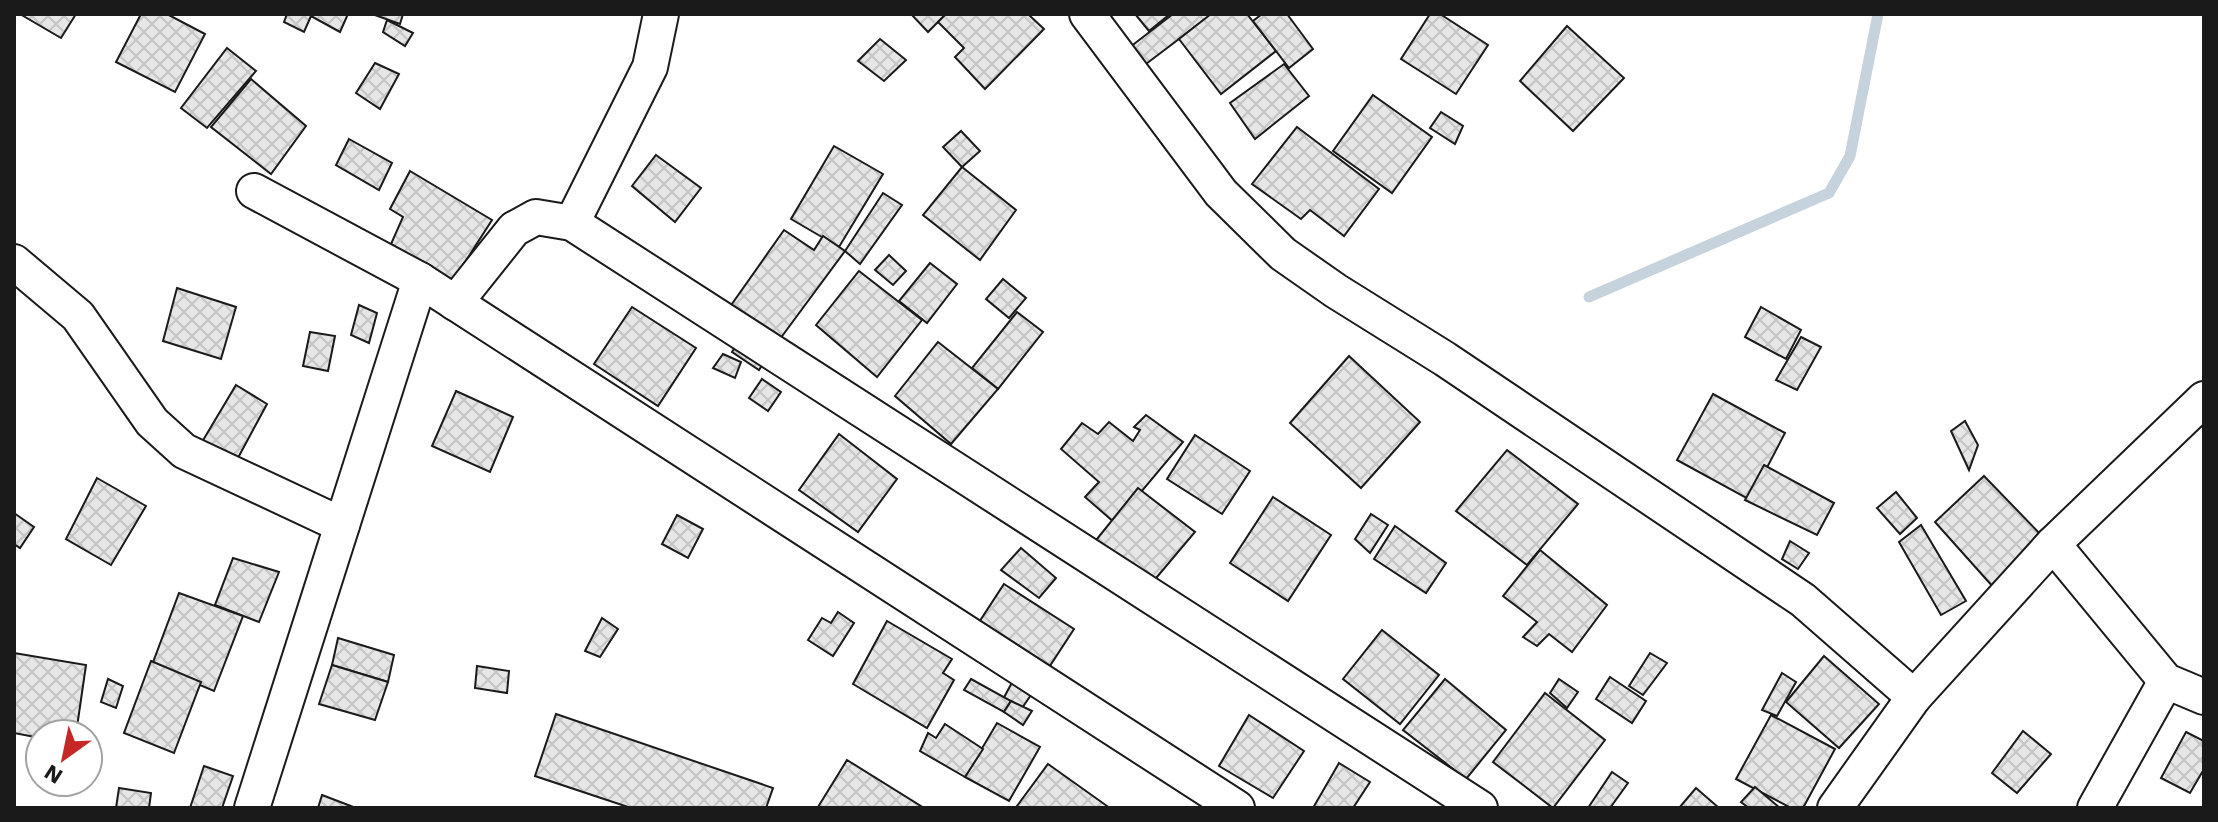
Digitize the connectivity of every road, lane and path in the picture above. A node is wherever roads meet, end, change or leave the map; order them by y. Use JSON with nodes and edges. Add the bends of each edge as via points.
{"nodes":[{"id":1,"x":661,"y":14,"type":"edge"},
{"id":2,"x":1087,"y":14,"type":"edge"},
{"id":3,"x":254,"y":191,"type":"dead end"},
{"id":4,"x":572,"y":223,"type":"junction"},
{"id":5,"x":14,"y":262,"type":"edge"},
{"id":6,"x":420,"y":280,"type":"junction"},
{"id":7,"x":455,"y":303,"type":"junction"},
{"id":8,"x":2204,"y":399,"type":"edge"},
{"id":9,"x":342,"y":525,"type":"junction"},
{"id":10,"x":2053,"y":544,"type":"junction"},
{"id":11,"x":2166,"y":681,"type":"junction"},
{"id":12,"x":1914,"y":697,"type":"junction"},
{"id":13,"x":2204,"y":697,"type":"edge"},
{"id":14,"x":252,"y":808,"type":"edge"},
{"id":15,"x":1237,"y":808,"type":"edge"},
{"id":16,"x":1480,"y":808,"type":"edge"},
{"id":17,"x":1835,"y":808,"type":"edge"},
{"id":18,"x":2095,"y":808,"type":"edge"}],
"edges":[{"from":1,"to":4,"type":"street","via":[[650,67]]},
{"from":2,"to":12,"type":"street","via":[[1221,193],[1283,254],[1803,600]]},
{"from":3,"to":6,"type":"street"},
{"from":4,"to":7,"type":"street","via":[[536,217],[514,229]]},
{"from":4,"to":16,"type":"street"},
{"from":5,"to":9,"type":"street","via":[[78,316],[152,422],[184,451]]},
{"from":6,"to":7,"type":"street"},
{"from":6,"to":9,"type":"street"},
{"from":7,"to":15,"type":"street"},
{"from":8,"to":10,"type":"street"},
{"from":9,"to":14,"type":"street"},
{"from":10,"to":11,"type":"street"},
{"from":10,"to":12,"type":"street"},
{"from":11,"to":13,"type":"street"},
{"from":11,"to":18,"type":"street"},
{"from":12,"to":17,"type":"street"}]}
